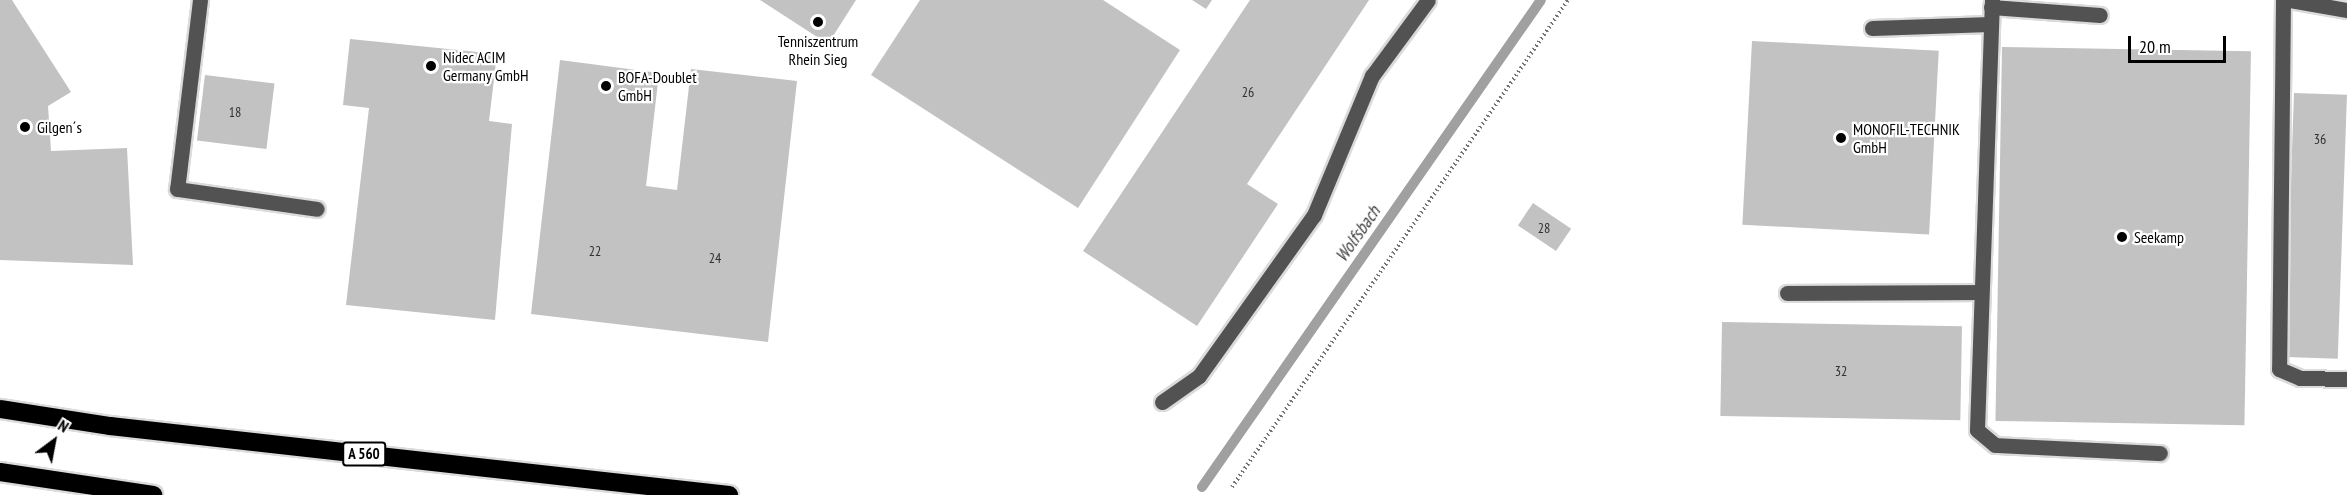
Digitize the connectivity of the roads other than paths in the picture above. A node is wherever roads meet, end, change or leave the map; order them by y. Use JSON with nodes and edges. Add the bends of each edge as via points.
{"nodes":[{"id":1,"x":200,"y":0,"type":"edge"},
{"id":2,"x":1428,"y":0,"type":"edge"},
{"id":3,"x":2283,"y":0,"type":"edge"},
{"id":4,"x":2290,"y":0,"type":"edge"},
{"id":5,"x":1991,"y":3,"type":"edge"},
{"id":6,"x":2347,"y":10,"type":"edge"},
{"id":7,"x":2100,"y":15,"type":"dead end"},
{"id":8,"x":1990,"y":24,"type":"junction"},
{"id":9,"x":1872,"y":28,"type":"dead end"},
{"id":10,"x":317,"y":209,"type":"dead end"},
{"id":11,"x":1981,"y":292,"type":"junction"},
{"id":12,"x":1786,"y":293,"type":"dead end"},
{"id":13,"x":2347,"y":379,"type":"edge"},
{"id":14,"x":1162,"y":402,"type":"dead end"},
{"id":15,"x":0,"y":409,"type":"edge"},
{"id":16,"x":2160,"y":453,"type":"dead end"},
{"id":17,"x":0,"y":472,"type":"edge"},
{"id":18,"x":153,"y":495,"type":"edge"},
{"id":19,"x":729,"y":495,"type":"edge"}],
"edges":[{"from":1,"to":10,"type":"street","via":[[177,189]]},
{"from":2,"to":14,"type":"street","via":[[1372,76],[1314,216],[1199,376]]},
{"from":3,"to":13,"type":"street","via":[[2279,369],[2300,378]]},
{"from":4,"to":6,"type":"street"},
{"from":5,"to":7,"type":"street"},
{"from":5,"to":8,"type":"street"},
{"from":8,"to":9,"type":"street"},
{"from":8,"to":11,"type":"street"},
{"from":11,"to":12,"type":"street"},
{"from":11,"to":16,"type":"street","via":[[1977,430],[1983,439],[1995,445]]},
{"from":15,"to":19,"type":"highway","number":"A 560","via":[[110,426]]},
{"from":17,"to":18,"type":"highway"}]}
